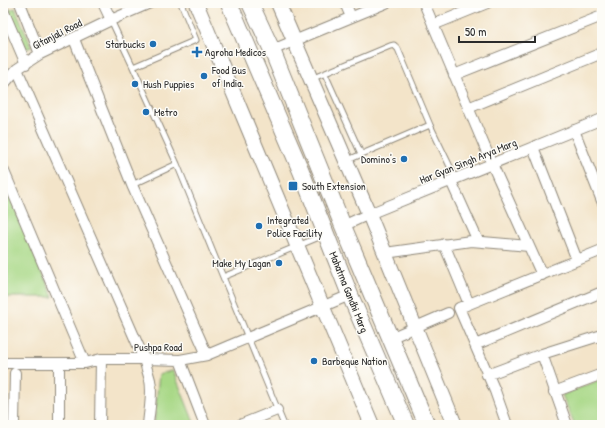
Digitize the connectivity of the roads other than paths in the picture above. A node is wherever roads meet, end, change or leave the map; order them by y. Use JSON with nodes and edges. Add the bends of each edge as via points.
{"nodes":[{"id":1,"x":20,"y":3,"type":"edge"},
{"id":2,"x":103,"y":3,"type":"edge"},
{"id":3,"x":150,"y":3,"type":"edge"},
{"id":4,"x":181,"y":3,"type":"edge"},
{"id":5,"x":196,"y":3,"type":"edge"},
{"id":6,"x":229,"y":3,"type":"edge"},
{"id":7,"x":250,"y":3,"type":"edge"},
{"id":8,"x":278,"y":3,"type":"edge"},
{"id":9,"x":345,"y":3,"type":"edge"},
{"id":10,"x":386,"y":3,"type":"edge"},
{"id":11,"x":424,"y":3,"type":"edge"},
{"id":12,"x":487,"y":3,"type":"edge"},
{"id":13,"x":3,"y":10,"type":"edge"},
{"id":14,"x":602,"y":16,"type":"edge"},
{"id":15,"x":351,"y":17,"type":"junction"},
{"id":16,"x":111,"y":20,"type":"junction"},
{"id":17,"x":433,"y":25,"type":"junction"},
{"id":18,"x":74,"y":39,"type":"junction"},
{"id":19,"x":294,"y":40,"type":"junction"},
{"id":20,"x":272,"y":50,"type":"junction"},
{"id":21,"x":602,"y":53,"type":"edge"},
{"id":22,"x":40,"y":54,"type":"junction"},
{"id":23,"x":26,"y":64,"type":"junction"},
{"id":24,"x":133,"y":67,"type":"junction"},
{"id":25,"x":17,"y":70,"type":"junction"},
{"id":26,"x":325,"y":74,"type":"junction"},
{"id":27,"x":454,"y":75,"type":"junction"},
{"id":28,"x":310,"y":80,"type":"junction"},
{"id":29,"x":3,"y":86,"type":"edge"},
{"id":30,"x":468,"y":108,"type":"junction"},
{"id":31,"x":602,"y":119,"type":"edge"},
{"id":32,"x":430,"y":125,"type":"junction"},
{"id":33,"x":574,"y":130,"type":"junction"},
{"id":34,"x":533,"y":147,"type":"junction"},
{"id":35,"x":361,"y":154,"type":"junction"},
{"id":36,"x":346,"y":160,"type":"junction"},
{"id":37,"x":177,"y":164,"type":"junction"},
{"id":38,"x":492,"y":164,"type":"junction"},
{"id":39,"x":3,"y":169,"type":"edge"},
{"id":40,"x":454,"y":180,"type":"junction"},
{"id":41,"x":132,"y":185,"type":"junction"},
{"id":42,"x":602,"y":201,"type":"edge"},
{"id":43,"x":369,"y":214,"type":"junction"},
{"id":44,"x":343,"y":226,"type":"junction"},
{"id":45,"x":326,"y":234,"type":"junction"},
{"id":46,"x":478,"y":241,"type":"junction"},
{"id":47,"x":444,"y":244,"type":"junction"},
{"id":48,"x":298,"y":246,"type":"junction"},
{"id":49,"x":528,"y":246,"type":"junction"},
{"id":50,"x":602,"y":250,"type":"edge"},
{"id":51,"x":385,"y":253,"type":"junction"},
{"id":52,"x":577,"y":260,"type":"junction"},
{"id":53,"x":542,"y":275,"type":"junction"},
{"id":54,"x":223,"y":277,"type":"junction"},
{"id":55,"x":602,"y":292,"type":"edge"},
{"id":56,"x":350,"y":295,"type":"junction"},
{"id":57,"x":469,"y":304,"type":"junction"},
{"id":58,"x":323,"y":305,"type":"junction"},
{"id":59,"x":448,"y":313,"type":"dead end"},
{"id":60,"x":415,"y":326,"type":"junction"},
{"id":61,"x":602,"y":335,"type":"edge"},
{"id":62,"x":247,"y":338,"type":"junction"},
{"id":63,"x":390,"y":338,"type":"junction"},
{"id":64,"x":475,"y":345,"type":"junction"},
{"id":65,"x":542,"y":354,"type":"junction"},
{"id":66,"x":206,"y":355,"type":"junction"},
{"id":67,"x":101,"y":359,"type":"junction"},
{"id":68,"x":144,"y":359,"type":"junction"},
{"id":69,"x":180,"y":360,"type":"junction"},
{"id":70,"x":3,"y":363,"type":"edge"},
{"id":71,"x":59,"y":363,"type":"junction"},
{"id":72,"x":85,"y":363,"type":"junction"},
{"id":73,"x":15,"y":368,"type":"junction"},
{"id":74,"x":602,"y":374,"type":"edge"},
{"id":75,"x":487,"y":375,"type":"junction"},
{"id":76,"x":554,"y":392,"type":"junction"},
{"id":77,"x":277,"y":410,"type":"junction"},
{"id":78,"x":427,"y":424,"type":"edge"},
{"id":79,"x":14,"y":425,"type":"edge"},
{"id":80,"x":59,"y":425,"type":"edge"},
{"id":81,"x":100,"y":425,"type":"edge"},
{"id":82,"x":148,"y":425,"type":"edge"},
{"id":83,"x":205,"y":425,"type":"edge"},
{"id":84,"x":240,"y":425,"type":"edge"},
{"id":85,"x":284,"y":425,"type":"edge"},
{"id":86,"x":372,"y":425,"type":"edge"},
{"id":87,"x":406,"y":425,"type":"edge"},
{"id":88,"x":455,"y":425,"type":"edge"},
{"id":89,"x":507,"y":425,"type":"edge"},
{"id":90,"x":567,"y":425,"type":"edge"}],
"edges":[{"from":1,"to":22,"type":"street"},
{"from":2,"to":16,"type":"street"},
{"from":3,"to":16,"type":"street","name":"Gitanjali Road"},
{"from":4,"to":24,"type":"lane","via":[[196,40]]},
{"from":5,"to":48,"type":"street"},
{"from":6,"to":45,"type":"main road","name":"Mahatma Gandhi Marg"},
{"from":7,"to":20,"type":"main road","name":"Mahatma Gandhi Marg"},
{"from":8,"to":19,"type":"street"},
{"from":9,"to":15,"type":"street"},
{"from":10,"to":15,"type":"street"},
{"from":11,"to":17,"type":"street"},
{"from":12,"to":17,"type":"street"},
{"from":13,"to":23,"type":"street"},
{"from":14,"to":27,"type":"street"},
{"from":15,"to":19,"type":"street"},
{"from":16,"to":18,"type":"street","name":"Gitanjali Road"},
{"from":16,"to":24,"type":"lane"},
{"from":17,"to":27,"type":"street"},
{"from":18,"to":22,"type":"street","name":"Gitanjali Road"},
{"from":18,"to":41,"type":"street"},
{"from":19,"to":20,"type":"street"},
{"from":19,"to":28,"type":"street"},
{"from":20,"to":44,"type":"main road","name":"Mahatma Gandhi Marg"},
{"from":21,"to":30,"type":"street"},
{"from":22,"to":23,"type":"street","name":"Gitanjali Road"},
{"from":23,"to":25,"type":"street","name":"Gitanjali Road"},
{"from":24,"to":37,"type":"lane"},
{"from":25,"to":29,"type":"street","name":"Gitanjali Road"},
{"from":25,"to":68,"type":"street"},
{"from":26,"to":28,"type":"lane"},
{"from":26,"to":32,"type":"lane","via":[[394,45],[398,49]]},
{"from":26,"to":35,"type":"lane"},
{"from":27,"to":30,"type":"street"},
{"from":28,"to":36,"type":"street"},
{"from":30,"to":38,"type":"street"},
{"from":31,"to":33,"type":"street","name":"Har Gyan Singh Arya Marg"},
{"from":32,"to":35,"type":"lane"},
{"from":32,"to":40,"type":"lane"},
{"from":33,"to":34,"type":"street","name":"Har Gyan Singh Arya Marg"},
{"from":33,"to":42,"type":"street"},
{"from":34,"to":38,"type":"street","name":"Har Gyan Singh Arya Marg"},
{"from":34,"to":52,"type":"street"},
{"from":35,"to":36,"type":"lane"},
{"from":36,"to":43,"type":"street"},
{"from":37,"to":41,"type":"lane"},
{"from":37,"to":54,"type":"lane"},
{"from":38,"to":40,"type":"street","name":"Har Gyan Singh Arya Marg"},
{"from":38,"to":49,"type":"street"},
{"from":39,"to":72,"type":"street"},
{"from":40,"to":43,"type":"street","name":"Har Gyan Singh Arya Marg"},
{"from":40,"to":46,"type":"street"},
{"from":41,"to":66,"type":"street"},
{"from":43,"to":44,"type":"street","name":"Har Gyan Singh Arya Marg"},
{"from":43,"to":51,"type":"street"},
{"from":44,"to":63,"type":"main road","name":"Mahatma Gandhi Marg"},
{"from":45,"to":48,"type":"lane"},
{"from":45,"to":56,"type":"main road","name":"Mahatma Gandhi Marg"},
{"from":46,"to":47,"type":"street"},
{"from":46,"to":49,"type":"street"},
{"from":47,"to":51,"type":"street"},
{"from":47,"to":57,"type":"street"},
{"from":48,"to":54,"type":"lane"},
{"from":48,"to":58,"type":"street"},
{"from":49,"to":53,"type":"street"},
{"from":50,"to":52,"type":"street"},
{"from":51,"to":60,"type":"street"},
{"from":52,"to":53,"type":"street"},
{"from":53,"to":57,"type":"street"},
{"from":54,"to":62,"type":"lane"},
{"from":55,"to":64,"type":"street"},
{"from":56,"to":58,"type":"street","name":"Pushpa Road"},
{"from":56,"to":87,"type":"main road","name":"Mahatma Gandhi Marg"},
{"from":57,"to":64,"type":"street","via":[[459,308]]},
{"from":58,"to":62,"type":"street","name":"Pushpa Road"},
{"from":58,"to":86,"type":"street"},
{"from":59,"to":60,"type":"street"},
{"from":60,"to":63,"type":"street"},
{"from":60,"to":88,"type":"street"},
{"from":61,"to":65,"type":"street"},
{"from":62,"to":66,"type":"street","name":"Pushpa Road"},
{"from":62,"to":77,"type":"lane"},
{"from":63,"to":78,"type":"main road","name":"Mahatma Gandhi Marg"},
{"from":64,"to":75,"type":"street"},
{"from":65,"to":75,"type":"street"},
{"from":65,"to":76,"type":"street"},
{"from":66,"to":69,"type":"street","name":"Pushpa Road"},
{"from":67,"to":68,"type":"street","name":"Pushpa Road"},
{"from":67,"to":72,"type":"street","name":"Pushpa Road"},
{"from":67,"to":81,"type":"street"},
{"from":68,"to":69,"type":"street","name":"Pushpa Road"},
{"from":68,"to":82,"type":"street","via":[[150,380]]},
{"from":69,"to":83,"type":"street"},
{"from":70,"to":73,"type":"street","name":"Pushpa Road"},
{"from":71,"to":72,"type":"street","name":"Pushpa Road"},
{"from":71,"to":73,"type":"street","name":"Pushpa Road"},
{"from":71,"to":80,"type":"street"},
{"from":73,"to":79,"type":"street"},
{"from":74,"to":76,"type":"street"},
{"from":75,"to":89,"type":"street"},
{"from":76,"to":90,"type":"street"},
{"from":77,"to":84,"type":"street"},
{"from":77,"to":85,"type":"lane"}]}
